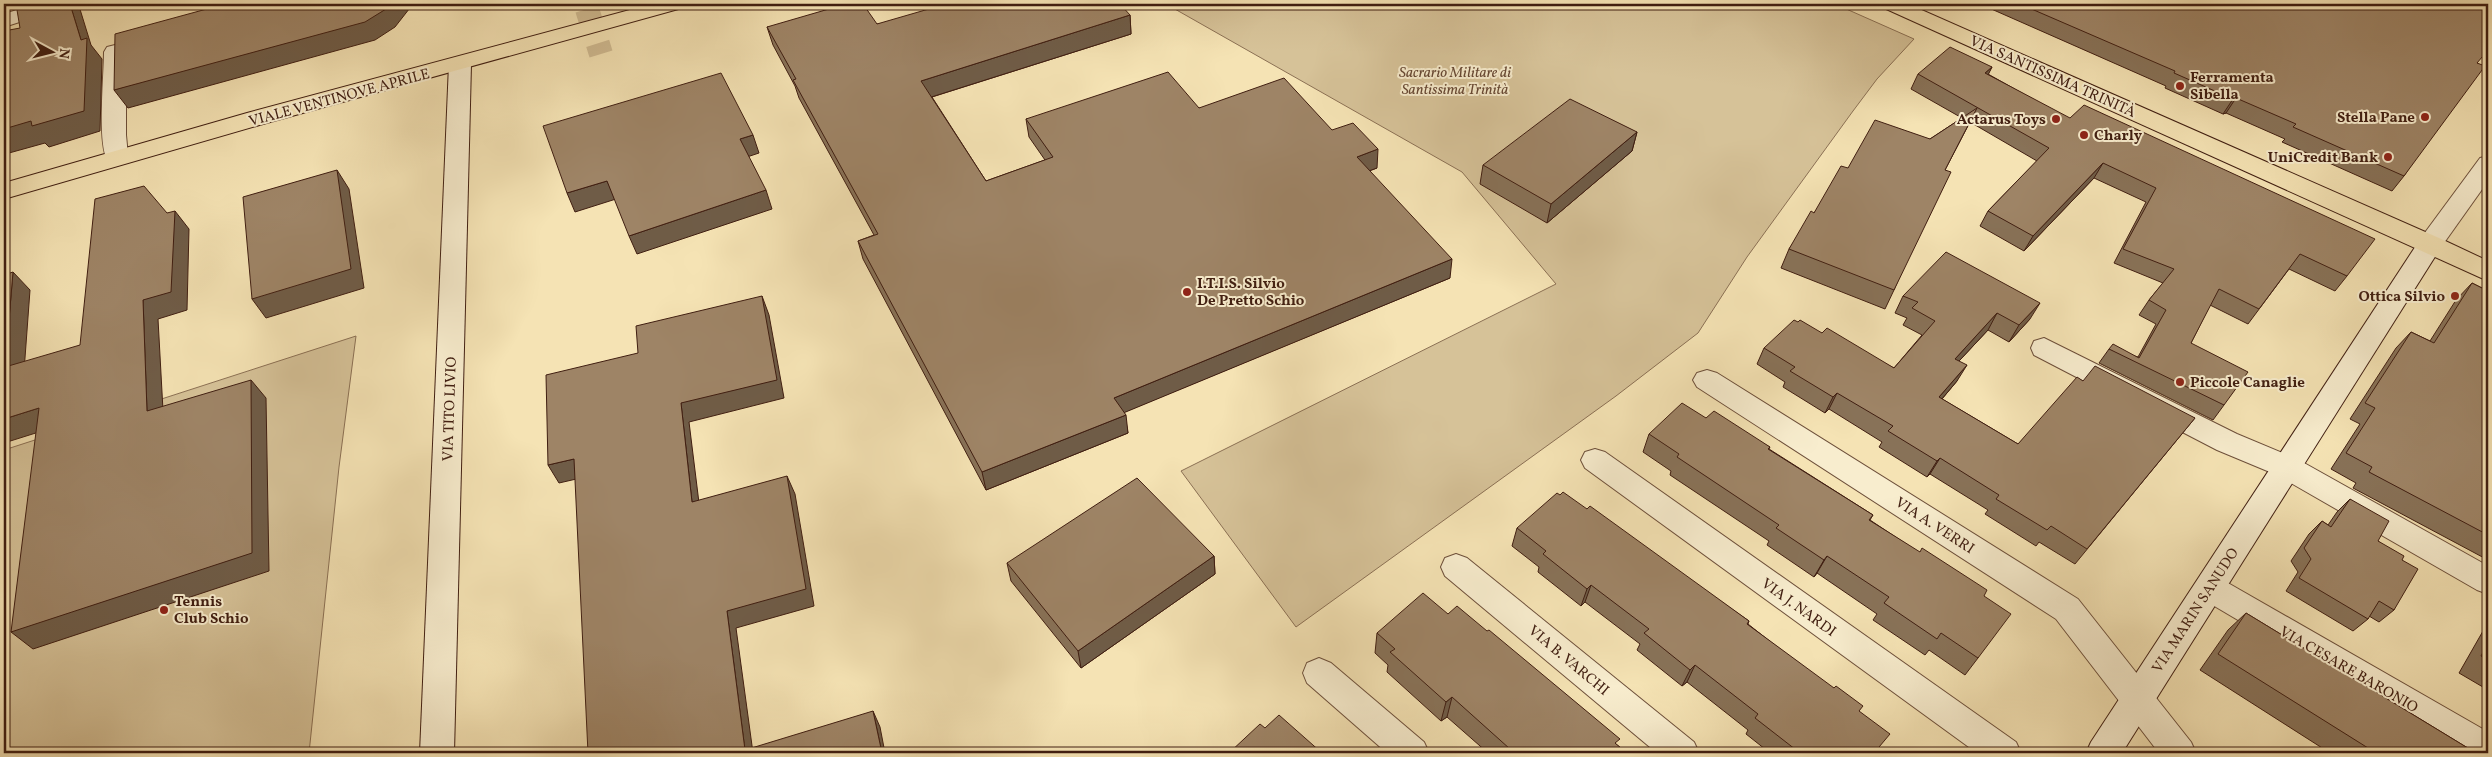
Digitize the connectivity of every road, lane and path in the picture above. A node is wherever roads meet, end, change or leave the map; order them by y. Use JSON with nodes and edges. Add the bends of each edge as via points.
{"nodes":[{"id":1,"x":56,"y":4,"type":"edge"},
{"id":2,"x":674,"y":4,"type":"edge"},
{"id":3,"x":1891,"y":4,"type":"edge"},
{"id":4,"x":4,"y":21,"type":"edge"},
{"id":5,"x":133,"y":42,"type":"edge"},
{"id":6,"x":460,"y":64,"type":"junction"},
{"id":7,"x":116,"y":156,"type":"junction"},
{"id":8,"x":2488,"y":164,"type":"edge"},
{"id":9,"x":4,"y":191,"type":"edge"},
{"id":10,"x":2430,"y":244,"type":"junction"},
{"id":11,"x":2488,"y":272,"type":"edge"},
{"id":12,"x":2044,"y":348,"type":"dead end"},
{"id":13,"x":1707,"y":380,"type":"dead end"},
{"id":14,"x":1595,"y":460,"type":"dead end"},
{"id":15,"x":2287,"y":467,"type":"junction"},
{"id":16,"x":1456,"y":566,"type":"dead end"},
{"id":17,"x":2488,"y":580,"type":"edge"},
{"id":18,"x":2210,"y":588,"type":"junction"},
{"id":19,"x":1319,"y":673,"type":"dead end"},
{"id":20,"x":2137,"y":698,"type":"junction"},
{"id":21,"x":2488,"y":750,"type":"edge"},
{"id":22,"x":437,"y":753,"type":"edge"},
{"id":23,"x":1412,"y":753,"type":"edge"},
{"id":24,"x":1682,"y":753,"type":"edge"},
{"id":25,"x":2004,"y":753,"type":"edge"},
{"id":26,"x":2103,"y":753,"type":"edge"},
{"id":27,"x":2179,"y":753,"type":"edge"}],
"edges":[{"from":1,"to":4,"type":"street"},
{"from":2,"to":6,"type":"main road","name":"VIALE VENTINOVE APRILE"},
{"from":3,"to":10,"type":"main road","name":"VIA SANTISSIMA TRINITÀ"},
{"from":5,"to":7,"type":"street","via":[[115,46]]},
{"from":6,"to":7,"type":"main road","name":"VIALE VENTINOVE APRILE"},
{"from":6,"to":22,"type":"street","name":"VIA TITO LIVIO"},
{"from":7,"to":9,"type":"main road","name":"VIALE VENTINOVE APRILE"},
{"from":8,"to":10,"type":"street","name":"VIA MARIN SANUDO"},
{"from":10,"to":11,"type":"main road","name":"VIA SANTISSIMA TRINITÀ"},
{"from":10,"to":15,"type":"street","name":"VIA MARIN SANUDO"},
{"from":12,"to":15,"type":"street","via":[[2227,442]]},
{"from":13,"to":20,"type":"street","name":"VIA A. VERRI","via":[[2066,610]]},
{"from":14,"to":25,"type":"street","name":"VIA J. NARDI"},
{"from":15,"to":17,"type":"street"},
{"from":15,"to":18,"type":"street","name":"VIA MARIN SANUDO"},
{"from":16,"to":24,"type":"street","name":"VIA B. VARCHI"},
{"from":18,"to":20,"type":"street","name":"VIA MARIN SANUDO"},
{"from":18,"to":21,"type":"street","name":"VIA CESARE BARONIO"},
{"from":19,"to":23,"type":"street"},
{"from":20,"to":26,"type":"street","name":"VIA MARIN SANUDO"},
{"from":20,"to":27,"type":"street","name":"VIA A. VERRI"}]}
